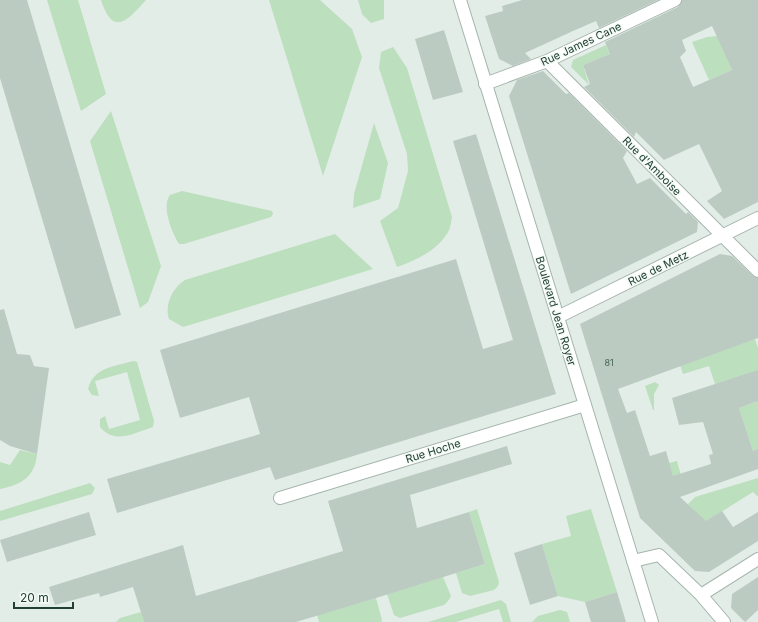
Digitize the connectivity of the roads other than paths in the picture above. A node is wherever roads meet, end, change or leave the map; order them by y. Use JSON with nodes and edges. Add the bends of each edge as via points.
{"nodes":[{"id":1,"x":460,"y":0,"type":"edge"},
{"id":2,"x":675,"y":0,"type":"edge"},
{"id":3,"x":547,"y":61,"type":"junction"},
{"id":4,"x":485,"y":84,"type":"junction"},
{"id":5,"x":758,"y":218,"type":"edge"},
{"id":6,"x":722,"y":236,"type":"junction"},
{"id":7,"x":758,"y":271,"type":"edge"},
{"id":8,"x":558,"y":317,"type":"junction"},
{"id":9,"x":585,"y":405,"type":"junction"},
{"id":10,"x":280,"y":498,"type":"dead end"},
{"id":11,"x":758,"y":559,"type":"edge"},
{"id":12,"x":633,"y":561,"type":"junction"},
{"id":13,"x":701,"y":595,"type":"junction"},
{"id":14,"x":652,"y":622,"type":"edge"},
{"id":15,"x":724,"y":622,"type":"edge"}],
"edges":[{"from":1,"to":4,"type":"street","name":"Boulevard Jean Royer"},
{"from":2,"to":3,"type":"street","name":"Rue James Cane"},
{"from":3,"to":4,"type":"street","name":"Rue James Cane"},
{"from":3,"to":6,"type":"street","name":"Rue d'Amboise"},
{"from":4,"to":8,"type":"street","name":"Boulevard Jean Royer"},
{"from":5,"to":6,"type":"street","name":"Rue de Metz"},
{"from":6,"to":7,"type":"street","name":"Rue d'Amboise"},
{"from":6,"to":8,"type":"street","name":"Rue de Metz"},
{"from":8,"to":9,"type":"street","name":"Boulevard Jean Royer"},
{"from":9,"to":10,"type":"street","name":"Rue Hoche"},
{"from":9,"to":12,"type":"street","name":"Boulevard Jean Royer"},
{"from":11,"to":13,"type":"street"},
{"from":12,"to":13,"type":"street","via":[[659,555]]},
{"from":12,"to":14,"type":"street","name":"Boulevard Jean Royer"},
{"from":13,"to":15,"type":"street"}]}
